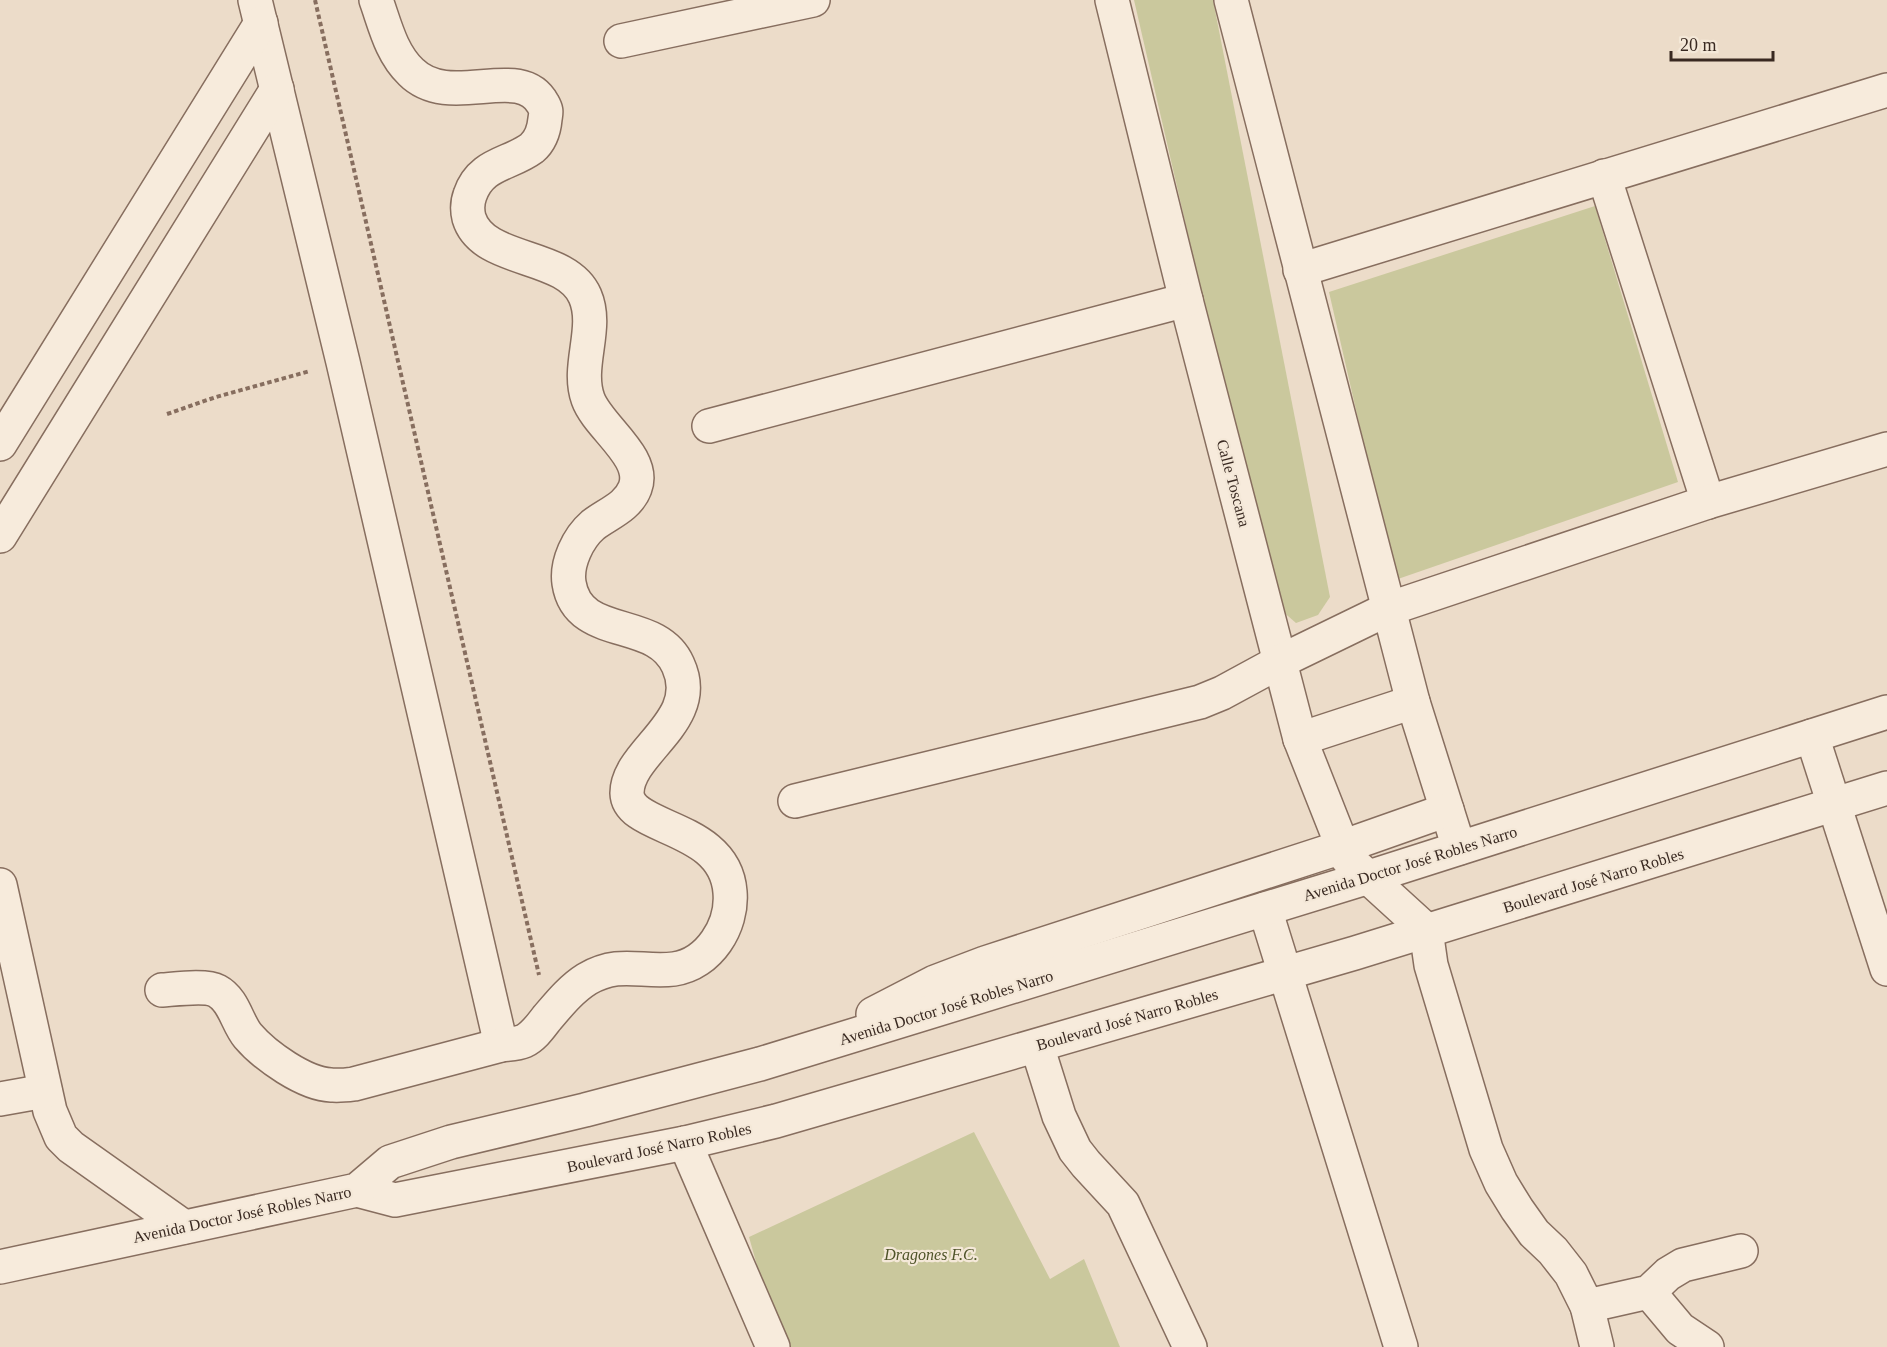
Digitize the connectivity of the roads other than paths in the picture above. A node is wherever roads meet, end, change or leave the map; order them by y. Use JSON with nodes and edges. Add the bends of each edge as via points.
{"nodes":[{"id":1,"x":376,"y":0,"type":"edge"},
{"id":2,"x":813,"y":0,"type":"edge"},
{"id":3,"x":1112,"y":0,"type":"edge"},
{"id":4,"x":1231,"y":0,"type":"edge"},
{"id":5,"x":258,"y":12,"type":"edge"},
{"id":6,"x":621,"y":41,"type":"dead end"},
{"id":7,"x":277,"y":89,"type":"junction"},
{"id":8,"x":1887,"y":90,"type":"edge"},
{"id":9,"x":1604,"y":176,"type":"junction"},
{"id":10,"x":1300,"y":270,"type":"junction"},
{"id":11,"x":1186,"y":300,"type":"junction"},
{"id":12,"x":709,"y":426,"type":"dead end"},
{"id":13,"x":0,"y":444,"type":"edge"},
{"id":14,"x":1887,"y":448,"type":"edge"},
{"id":15,"x":1707,"y":502,"type":"junction"},
{"id":16,"x":0,"y":536,"type":"edge"},
{"id":17,"x":1388,"y":609,"type":"junction"},
{"id":18,"x":1281,"y":661,"type":"junction"},
{"id":19,"x":1413,"y":702,"type":"junction"},
{"id":20,"x":1887,"y":712,"type":"edge"},
{"id":21,"x":1812,"y":736,"type":"junction"},
{"id":22,"x":1300,"y":739,"type":"junction"},
{"id":23,"x":1887,"y":788,"type":"edge"},
{"id":24,"x":795,"y":801,"type":"dead end"},
{"id":25,"x":1834,"y":804,"type":"junction"},
{"id":26,"x":1447,"y":810,"type":"junction"},
{"id":27,"x":1342,"y":847,"type":"junction"},
{"id":28,"x":1459,"y":848,"type":"junction"},
{"id":29,"x":1369,"y":877,"type":"junction"},
{"id":30,"x":0,"y":885,"type":"edge"},
{"id":31,"x":1265,"y":909,"type":"junction"},
{"id":32,"x":1426,"y":930,"type":"junction"},
{"id":33,"x":1887,"y":969,"type":"edge"},
{"id":34,"x":1285,"y":973,"type":"junction"},
{"id":35,"x":162,"y":990,"type":"dead end"},
{"id":36,"x":501,"y":1045,"type":"junction"},
{"id":37,"x":818,"y":1046,"type":"junction"},
{"id":38,"x":1037,"y":1046,"type":"junction"},
{"id":39,"x":45,"y":1091,"type":"junction"},
{"id":40,"x":0,"y":1099,"type":"edge"},
{"id":41,"x":686,"y":1143,"type":"junction"},
{"id":42,"x":357,"y":1190,"type":"junction"},
{"id":43,"x":184,"y":1227,"type":"junction"},
{"id":44,"x":1741,"y":1251,"type":"dead end"},
{"id":45,"x":0,"y":1267,"type":"edge"},
{"id":46,"x":1648,"y":1292,"type":"junction"},
{"id":47,"x":1587,"y":1306,"type":"junction"},
{"id":48,"x":773,"y":1347,"type":"edge"},
{"id":49,"x":1190,"y":1347,"type":"edge"},
{"id":50,"x":1401,"y":1347,"type":"edge"},
{"id":51,"x":1598,"y":1347,"type":"edge"},
{"id":52,"x":1707,"y":1347,"type":"edge"}],
"edges":[{"from":1,"to":36,"type":"street","via":[[399,58],[424,83],[442,89],[517,85],[535,93],[543,102],[545,126],[540,139],[478,179],[468,202],[468,216],[473,228],[493,244],[562,271],[582,289],[588,302],[588,399],[630,458],[637,478],[630,497],[591,526],[580,541],[569,570],[570,585],[575,601],[588,614],[654,637],[679,666],[683,686],[680,704],[673,721],[636,769],[627,798],[640,814],[688,835],[711,851],[724,867],[730,890],[722,934],[698,959],[671,969],[624,967],[596,975],[569,993],[538,1030],[523,1041]]},
{"from":2,"to":6,"type":"street"},
{"from":3,"to":11,"type":"street","name":"Calle Toscana"},
{"from":4,"to":10,"type":"street"},
{"from":5,"to":7,"type":"street"},
{"from":5,"to":13,"type":"street"},
{"from":7,"to":16,"type":"street"},
{"from":7,"to":36,"type":"street"},
{"from":8,"to":9,"type":"street"},
{"from":9,"to":10,"type":"street"},
{"from":9,"to":15,"type":"street"},
{"from":10,"to":17,"type":"street"},
{"from":11,"to":12,"type":"street"},
{"from":11,"to":18,"type":"street","name":"Calle Toscana"},
{"from":14,"to":15,"type":"street"},
{"from":15,"to":17,"type":"street"},
{"from":17,"to":18,"type":"street"},
{"from":17,"to":19,"type":"street"},
{"from":18,"to":22,"type":"street","name":"Calle Toscana"},
{"from":18,"to":24,"type":"street","via":[[1200,702]]},
{"from":19,"to":22,"type":"street"},
{"from":19,"to":26,"type":"street"},
{"from":20,"to":21,"type":"street","name":"Avenida Doctor José Robles Narro"},
{"from":21,"to":25,"type":"street"},
{"from":21,"to":28,"type":"street","name":"Avenida Doctor José Robles Narro"},
{"from":22,"to":27,"type":"street","name":"Calle Toscana"},
{"from":23,"to":25,"type":"street","name":"Boulevard José Narro Robles"},
{"from":25,"to":32,"type":"street","name":"Boulevard José Narro Robles"},
{"from":25,"to":33,"type":"street"},
{"from":26,"to":27,"type":"street"},
{"from":26,"to":28,"type":"street"},
{"from":27,"to":29,"type":"street","name":"Calle Toscana","via":[[1347,858]]},
{"from":27,"to":37,"type":"street","via":[[934,982]]},
{"from":28,"to":29,"type":"street","name":"Avenida Doctor José Robles Narro"},
{"from":29,"to":31,"type":"street","name":"Avenida Doctor José Robles Narro"},
{"from":29,"to":32,"type":"street","name":"Calle Toscana"},
{"from":30,"to":39,"type":"street"},
{"from":31,"to":34,"type":"street"},
{"from":31,"to":37,"type":"street","name":"Avenida Doctor José Robles Narro"},
{"from":32,"to":34,"type":"street","name":"Boulevard José Narro Robles"},
{"from":32,"to":47,"type":"street","via":[[1431,965],[1486,1149],[1501,1184],[1534,1233],[1571,1274]]},
{"from":34,"to":38,"type":"street","name":"Boulevard José Narro Robles"},
{"from":34,"to":50,"type":"street"},
{"from":35,"to":36,"type":"street","via":[[218,991],[248,1036],[264,1051],[308,1079],[329,1085],[354,1084]]},
{"from":37,"to":42,"type":"street","name":"Avenida Doctor José Robles Narro","via":[[451,1142],[390,1162]]},
{"from":38,"to":41,"type":"street","name":"Boulevard José Narro Robles"},
{"from":38,"to":49,"type":"street","via":[[1059,1116],[1075,1150],[1123,1204]]},
{"from":39,"to":40,"type":"street"},
{"from":39,"to":43,"type":"street","via":[[54,1124],[71,1148]]},
{"from":41,"to":42,"type":"street","name":"Boulevard José Narro Robles","via":[[395,1200]]},
{"from":41,"to":48,"type":"street"},
{"from":42,"to":43,"type":"street","name":"Avenida Doctor José Robles Narro"},
{"from":43,"to":45,"type":"street","name":"Avenida Doctor José Robles Narro"},
{"from":44,"to":46,"type":"street","via":[[1683,1265]]},
{"from":46,"to":47,"type":"street"},
{"from":46,"to":52,"type":"street","via":[[1680,1329]]},
{"from":47,"to":51,"type":"street"}]}
